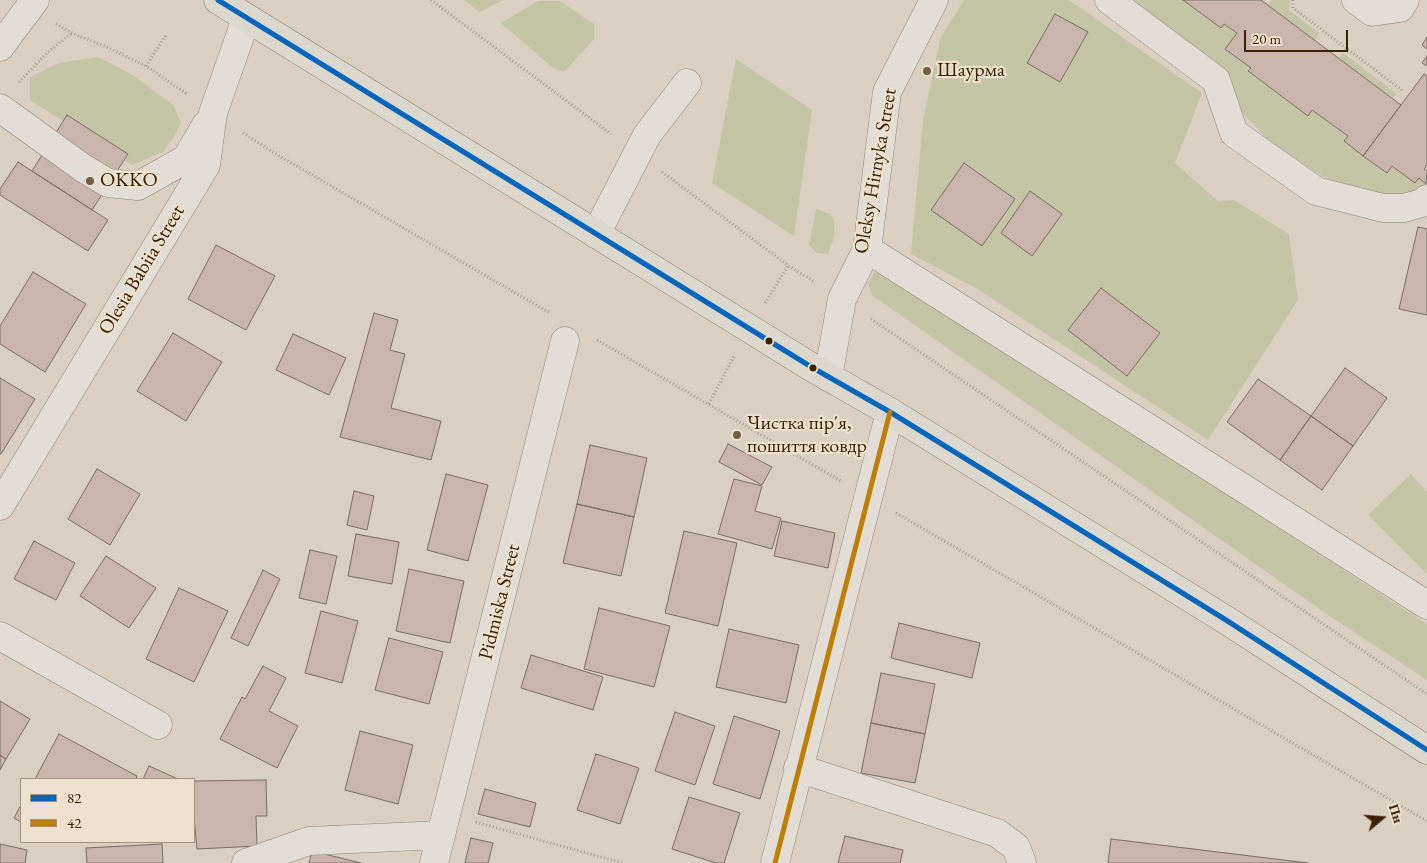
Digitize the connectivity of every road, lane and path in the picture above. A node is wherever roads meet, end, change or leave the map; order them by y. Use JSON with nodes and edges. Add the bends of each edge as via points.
{"nodes":[{"id":1,"x":36,"y":0,"type":"edge"},
{"id":2,"x":218,"y":0,"type":"edge"},
{"id":3,"x":431,"y":0,"type":"edge"},
{"id":4,"x":934,"y":0,"type":"edge"},
{"id":5,"x":1109,"y":0,"type":"edge"},
{"id":6,"x":1293,"y":0,"type":"edge"},
{"id":7,"x":1356,"y":0,"type":"edge"},
{"id":8,"x":1406,"y":0,"type":"edge"},
{"id":9,"x":246,"y":18,"type":"junction"},
{"id":10,"x":55,"y":23,"type":"dead end"},
{"id":11,"x":72,"y":33,"type":"junction"},
{"id":12,"x":166,"y":35,"type":"dead end"},
{"id":13,"x":0,"y":47,"type":"edge"},
{"id":14,"x":146,"y":66,"type":"junction"},
{"id":15,"x":687,"y":83,"type":"dead end"},
{"id":16,"x":18,"y":84,"type":"dead end"},
{"id":17,"x":1403,"y":91,"type":"dead end"},
{"id":18,"x":0,"y":108,"type":"edge"},
{"id":19,"x":214,"y":113,"type":"junction"},
{"id":20,"x":637,"y":153,"type":"junction"},
{"id":21,"x":1427,"y":199,"type":"edge"},
{"id":22,"x":596,"y":234,"type":"junction"},
{"id":23,"x":866,"y":249,"type":"junction"},
{"id":24,"x":842,"y":299,"type":"junction"},
{"id":25,"x":570,"y":331,"type":"junction"},
{"id":26,"x":828,"y":377,"type":"junction"},
{"id":27,"x":890,"y":412,"type":"junction"},
{"id":28,"x":869,"y":497,"type":"junction"},
{"id":29,"x":0,"y":506,"type":"edge"},
{"id":30,"x":1427,"y":605,"type":"edge"},
{"id":31,"x":0,"y":636,"type":"edge"},
{"id":32,"x":1427,"y":694,"type":"edge"},
{"id":33,"x":158,"y":726,"type":"dead end"},
{"id":34,"x":1427,"y":750,"type":"edge"},
{"id":35,"x":798,"y":768,"type":"junction"},
{"id":36,"x":1427,"y":821,"type":"edge"},
{"id":37,"x":444,"y":824,"type":"junction"},
{"id":38,"x":250,"y":863,"type":"edge"},
{"id":39,"x":434,"y":863,"type":"edge"},
{"id":40,"x":622,"y":863,"type":"edge"},
{"id":41,"x":775,"y":863,"type":"edge"},
{"id":42,"x":1022,"y":863,"type":"edge"}],
"edges":[{"from":1,"to":13,"type":"street"},
{"from":2,"to":9,"type":"main road"},
{"from":3,"to":20,"type":"path"},
{"from":4,"to":23,"type":"street","name":"Oleksy Hirnyka Street","via":[[887,92]]},
{"from":5,"to":21,"type":"street","via":[[1216,80],[1234,133],[1316,191],[1383,208],[1404,208]]},
{"from":6,"to":17,"type":"path","via":[[1293,8]]},
{"from":7,"to":8,"type":"street","via":[[1372,12],[1400,8]]},
{"from":9,"to":19,"type":"street","name":"Olesia Babiia Street"},
{"from":9,"to":22,"type":"main road"},
{"from":10,"to":11,"type":"path"},
{"from":11,"to":14,"type":"path"},
{"from":11,"to":16,"type":"path","via":[[48,52]]},
{"from":12,"to":14,"type":"path"},
{"from":14,"to":19,"type":"path"},
{"from":15,"to":20,"type":"street"},
{"from":18,"to":19,"type":"street","via":[[108,183],[138,186],[186,159]]},
{"from":19,"to":25,"type":"path","via":[[276,154]]},
{"from":19,"to":29,"type":"street","name":"Olesia Babiia Street","via":[[206,165]]},
{"from":20,"to":22,"type":"street"},
{"from":20,"to":24,"type":"path","via":[[788,266]]},
{"from":22,"to":26,"type":"main road"},
{"from":23,"to":24,"type":"street","name":"Oleksy Hirnyka Street"},
{"from":23,"to":30,"type":"street"},
{"from":24,"to":26,"type":"street","name":"Oleksy Hirnyka Street"},
{"from":24,"to":32,"type":"path"},
{"from":25,"to":28,"type":"path"},
{"from":25,"to":37,"type":"street","name":"Pidmiska Street"},
{"from":26,"to":27,"type":"main road"},
{"from":27,"to":28,"type":"street"},
{"from":27,"to":34,"type":"main road","via":[[1226,620]]},
{"from":28,"to":35,"type":"street"},
{"from":28,"to":36,"type":"path"},
{"from":31,"to":33,"type":"street"},
{"from":35,"to":41,"type":"street"},
{"from":35,"to":42,"type":"street","via":[[997,833],[1016,847]]},
{"from":37,"to":38,"type":"street","via":[[309,841]]},
{"from":37,"to":39,"type":"street","name":"Pidmiska Street"},
{"from":37,"to":40,"type":"path"}]}
